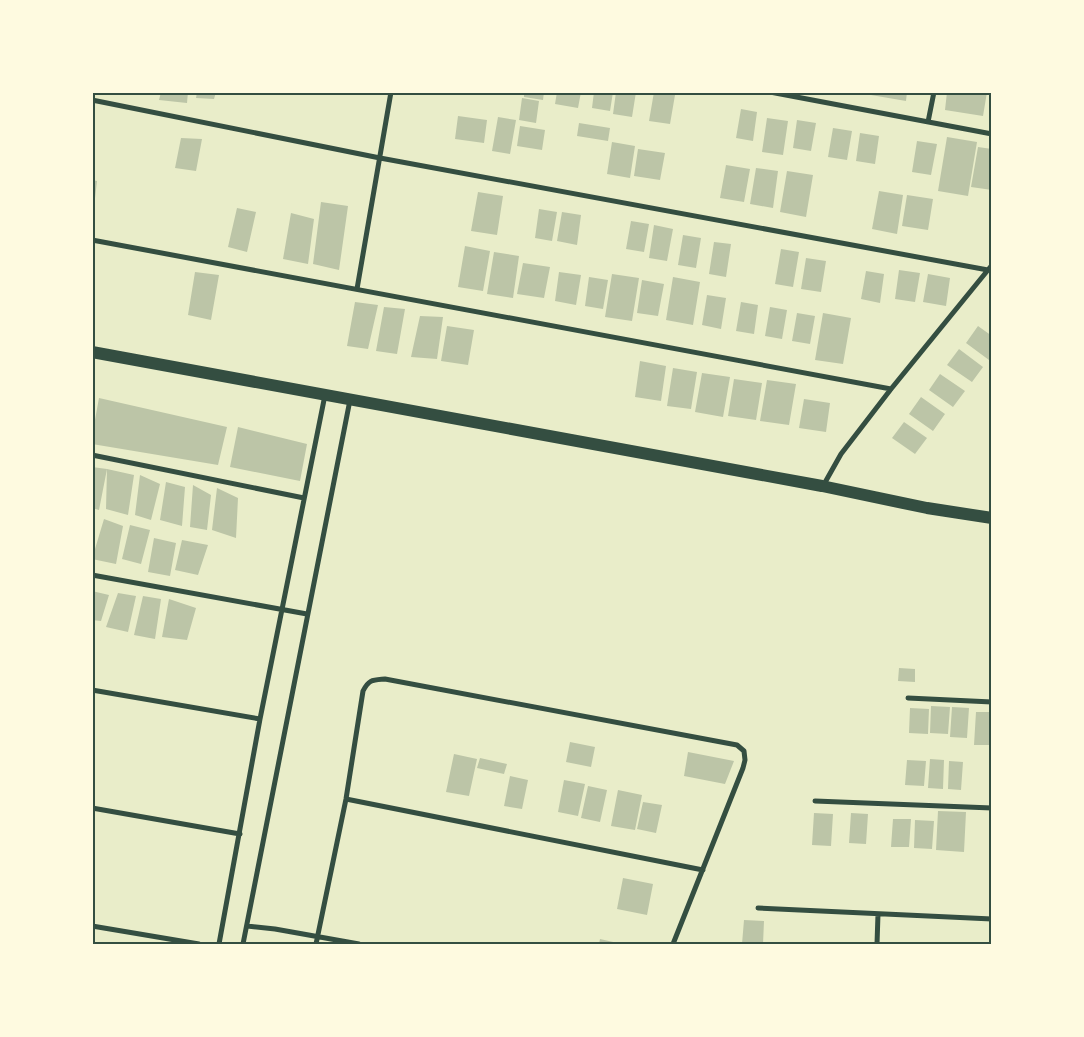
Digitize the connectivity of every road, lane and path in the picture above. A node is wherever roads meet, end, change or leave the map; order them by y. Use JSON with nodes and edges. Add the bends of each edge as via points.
{"nodes":[{"id":1,"x":391,"y":92,"type":"edge"},
{"id":2,"x":770,"y":92,"type":"edge"},
{"id":3,"x":934,"y":92,"type":"edge"},
{"id":4,"x":801,"y":95,"type":"edge"},
{"id":5,"x":92,"y":100,"type":"edge"},
{"id":6,"x":928,"y":122,"type":"junction"},
{"id":7,"x":992,"y":134,"type":"edge"},
{"id":8,"x":380,"y":158,"type":"junction"},
{"id":9,"x":92,"y":240,"type":"edge"},
{"id":10,"x":990,"y":267,"type":"edge"},
{"id":11,"x":357,"y":289,"type":"junction"},
{"id":12,"x":92,"y":352,"type":"edge"},
{"id":13,"x":891,"y":389,"type":"junction"},
{"id":14,"x":326,"y":395,"type":"junction"},
{"id":15,"x":350,"y":400,"type":"junction"},
{"id":16,"x":92,"y":454,"type":"edge"},
{"id":17,"x":822,"y":486,"type":"junction"},
{"id":18,"x":304,"y":498,"type":"junction"},
{"id":19,"x":992,"y":518,"type":"edge"},
{"id":20,"x":92,"y":575,"type":"edge"},
{"id":21,"x":283,"y":609,"type":"junction"},
{"id":22,"x":307,"y":614,"type":"junction"},
{"id":23,"x":92,"y":690,"type":"edge"},
{"id":24,"x":908,"y":698,"type":"dead end"},
{"id":25,"x":992,"y":702,"type":"edge"},
{"id":26,"x":260,"y":719,"type":"junction"},
{"id":27,"x":346,"y":799,"type":"junction"},
{"id":28,"x":815,"y":801,"type":"dead end"},
{"id":29,"x":92,"y":808,"type":"edge"},
{"id":30,"x":992,"y":808,"type":"edge"},
{"id":31,"x":240,"y":834,"type":"junction"},
{"id":32,"x":703,"y":870,"type":"junction"},
{"id":33,"x":758,"y":908,"type":"dead end"},
{"id":34,"x":878,"y":914,"type":"junction"},
{"id":35,"x":992,"y":919,"type":"edge"},
{"id":36,"x":92,"y":926,"type":"edge"},
{"id":37,"x":248,"y":926,"type":"junction"},
{"id":38,"x":318,"y":937,"type":"junction"},
{"id":39,"x":199,"y":944,"type":"edge"},
{"id":40,"x":219,"y":944,"type":"edge"},
{"id":41,"x":243,"y":944,"type":"edge"},
{"id":42,"x":316,"y":944,"type":"edge"},
{"id":43,"x":359,"y":944,"type":"edge"},
{"id":44,"x":673,"y":944,"type":"edge"},
{"id":45,"x":876,"y":944,"type":"edge"}],
"edges":[{"from":1,"to":8,"type":"street"},
{"from":2,"to":4,"type":"street"},
{"from":3,"to":6,"type":"street"},
{"from":4,"to":6,"type":"street"},
{"from":5,"to":8,"type":"street"},
{"from":6,"to":7,"type":"street"},
{"from":8,"to":10,"type":"street"},
{"from":8,"to":11,"type":"street"},
{"from":9,"to":11,"type":"street"},
{"from":10,"to":13,"type":"street"},
{"from":11,"to":13,"type":"street"},
{"from":12,"to":14,"type":"main road"},
{"from":13,"to":17,"type":"street"},
{"from":14,"to":15,"type":"main road"},
{"from":14,"to":18,"type":"street"},
{"from":15,"to":17,"type":"main road"},
{"from":15,"to":22,"type":"street"},
{"from":16,"to":18,"type":"street"},
{"from":17,"to":19,"type":"main road"},
{"from":18,"to":21,"type":"street"},
{"from":20,"to":21,"type":"street"},
{"from":21,"to":22,"type":"street"},
{"from":21,"to":26,"type":"street"},
{"from":22,"to":37,"type":"street"},
{"from":23,"to":26,"type":"street"},
{"from":24,"to":25,"type":"street"},
{"from":26,"to":31,"type":"street"},
{"from":27,"to":32,"type":"street"},
{"from":27,"to":32,"type":"street","via":[[364,691],[374,680],[385,679],[737,745],[744,752],[742,768]]},
{"from":27,"to":38,"type":"street"},
{"from":28,"to":30,"type":"street"},
{"from":29,"to":31,"type":"street"},
{"from":31,"to":40,"type":"street"},
{"from":32,"to":44,"type":"street"},
{"from":33,"to":34,"type":"street"},
{"from":34,"to":35,"type":"street"},
{"from":34,"to":45,"type":"street"},
{"from":36,"to":39,"type":"street"},
{"from":37,"to":38,"type":"street"},
{"from":37,"to":41,"type":"street"},
{"from":38,"to":42,"type":"street"},
{"from":38,"to":43,"type":"street"}]}
